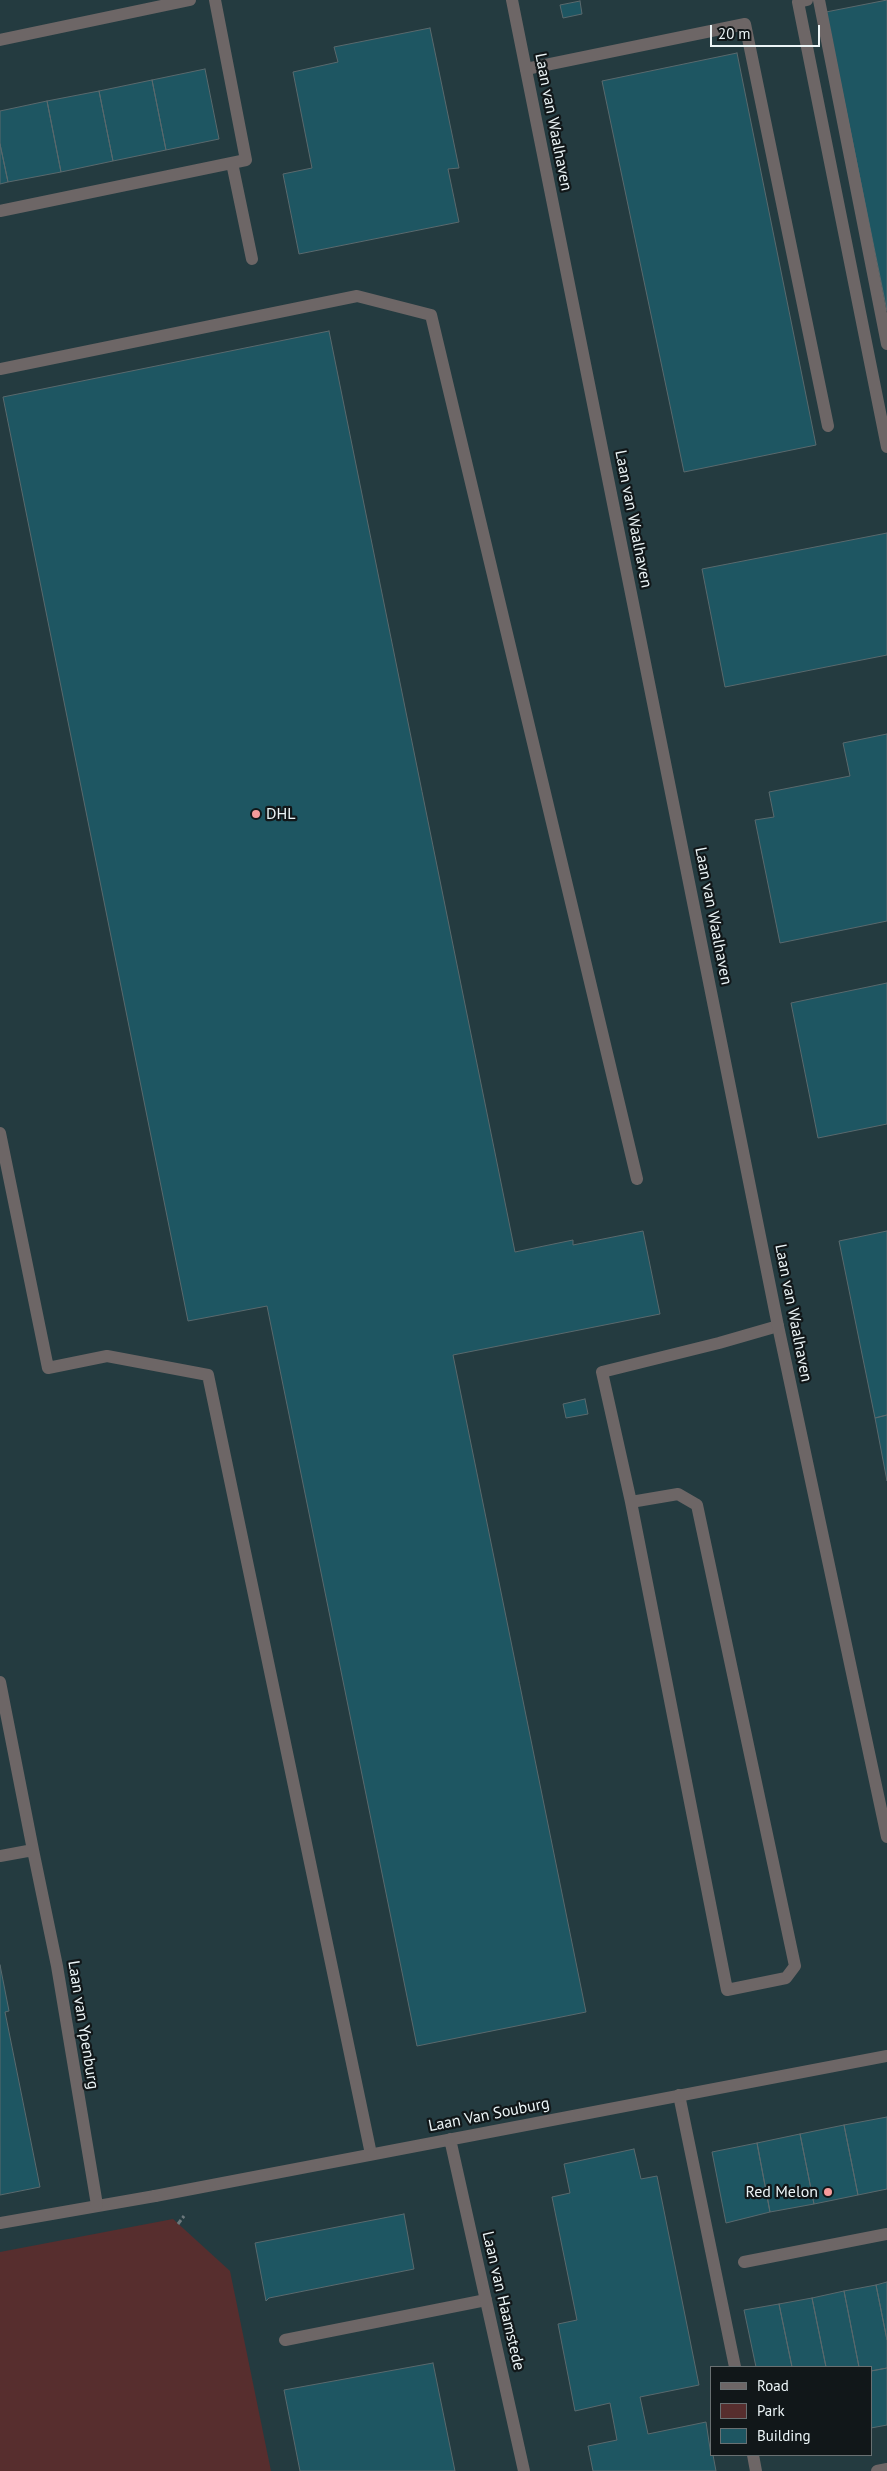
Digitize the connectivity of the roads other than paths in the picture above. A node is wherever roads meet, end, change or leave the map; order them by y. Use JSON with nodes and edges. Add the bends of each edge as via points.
{"nodes":[{"id":1,"x":190,"y":0,"type":"edge"},
{"id":2,"x":215,"y":0,"type":"edge"},
{"id":3,"x":512,"y":0,"type":"edge"},
{"id":4,"x":807,"y":0,"type":"edge"},
{"id":5,"x":819,"y":0,"type":"edge"},
{"id":6,"x":0,"y":40,"type":"edge"},
{"id":7,"x":526,"y":69,"type":"junction"},
{"id":8,"x":232,"y":163,"type":"junction"},
{"id":9,"x":0,"y":211,"type":"edge"},
{"id":10,"x":252,"y":259,"type":"dead end"},
{"id":11,"x":887,"y":344,"type":"edge"},
{"id":12,"x":0,"y":369,"type":"edge"},
{"id":13,"x":828,"y":426,"type":"dead end"},
{"id":14,"x":887,"y":447,"type":"edge"},
{"id":15,"x":0,"y":1134,"type":"edge"},
{"id":16,"x":637,"y":1179,"type":"dead end"},
{"id":17,"x":778,"y":1326,"type":"junction"},
{"id":18,"x":631,"y":1502,"type":"junction"},
{"id":19,"x":0,"y":1682,"type":"edge"},
{"id":20,"x":887,"y":1837,"type":"edge"},
{"id":21,"x":34,"y":1850,"type":"junction"},
{"id":22,"x":0,"y":1856,"type":"edge"},
{"id":23,"x":887,"y":2056,"type":"edge"},
{"id":24,"x":678,"y":2095,"type":"junction"},
{"id":25,"x":450,"y":2139,"type":"junction"},
{"id":26,"x":371,"y":2154,"type":"junction"},
{"id":27,"x":97,"y":2206,"type":"junction"},
{"id":28,"x":0,"y":2223,"type":"edge"},
{"id":29,"x":887,"y":2234,"type":"edge"},
{"id":30,"x":744,"y":2262,"type":"dead end"},
{"id":31,"x":486,"y":2300,"type":"junction"},
{"id":32,"x":286,"y":2340,"type":"dead end"},
{"id":33,"x":735,"y":2366,"type":"edge"},
{"id":34,"x":753,"y":2456,"type":"edge"},
{"id":35,"x":887,"y":2469,"type":"edge"},
{"id":36,"x":524,"y":2471,"type":"edge"},
{"id":37,"x":756,"y":2471,"type":"edge"},
{"id":38,"x":876,"y":2471,"type":"edge"}],
"edges":[{"from":1,"to":6,"type":"street"},
{"from":2,"to":8,"type":"street","via":[[246,160]]},
{"from":3,"to":7,"type":"street","name":"Laan van Waalhaven"},
{"from":4,"to":14,"type":"street","via":[[798,2]]},
{"from":5,"to":11,"type":"street"},
{"from":7,"to":13,"type":"street","via":[[745,24]]},
{"from":7,"to":17,"type":"street","name":"Laan van Waalhaven"},
{"from":8,"to":9,"type":"street"},
{"from":8,"to":10,"type":"street"},
{"from":12,"to":16,"type":"street","via":[[357,296],[431,315]]},
{"from":15,"to":26,"type":"street","via":[[48,1368],[107,1356],[208,1375]]},
{"from":17,"to":18,"type":"street","via":[[602,1372]]},
{"from":17,"to":20,"type":"street","name":"Laan van Waalhaven"},
{"from":18,"to":18,"type":"street","via":[[727,1990],[786,1978],[795,1966],[697,1505],[678,1494]]},
{"from":19,"to":21,"type":"street","name":"Laan van Ypenburg"},
{"from":21,"to":22,"type":"street"},
{"from":21,"to":27,"type":"street","name":"Laan van Ypenburg"},
{"from":23,"to":24,"type":"street","name":"Laan Van Souburg"},
{"from":24,"to":25,"type":"street","name":"Laan Van Souburg"},
{"from":24,"to":33,"type":"street"},
{"from":25,"to":26,"type":"street","name":"Laan Van Souburg"},
{"from":25,"to":31,"type":"street","name":"Laan van Haamstede"},
{"from":26,"to":27,"type":"street","name":"Laan Van Souburg"},
{"from":27,"to":28,"type":"street","name":"Laan Van Souburg"},
{"from":29,"to":30,"type":"street"},
{"from":31,"to":32,"type":"street"},
{"from":31,"to":36,"type":"street","name":"Laan van Haamstede"},
{"from":34,"to":37,"type":"street"},
{"from":35,"to":38,"type":"street"}]}
